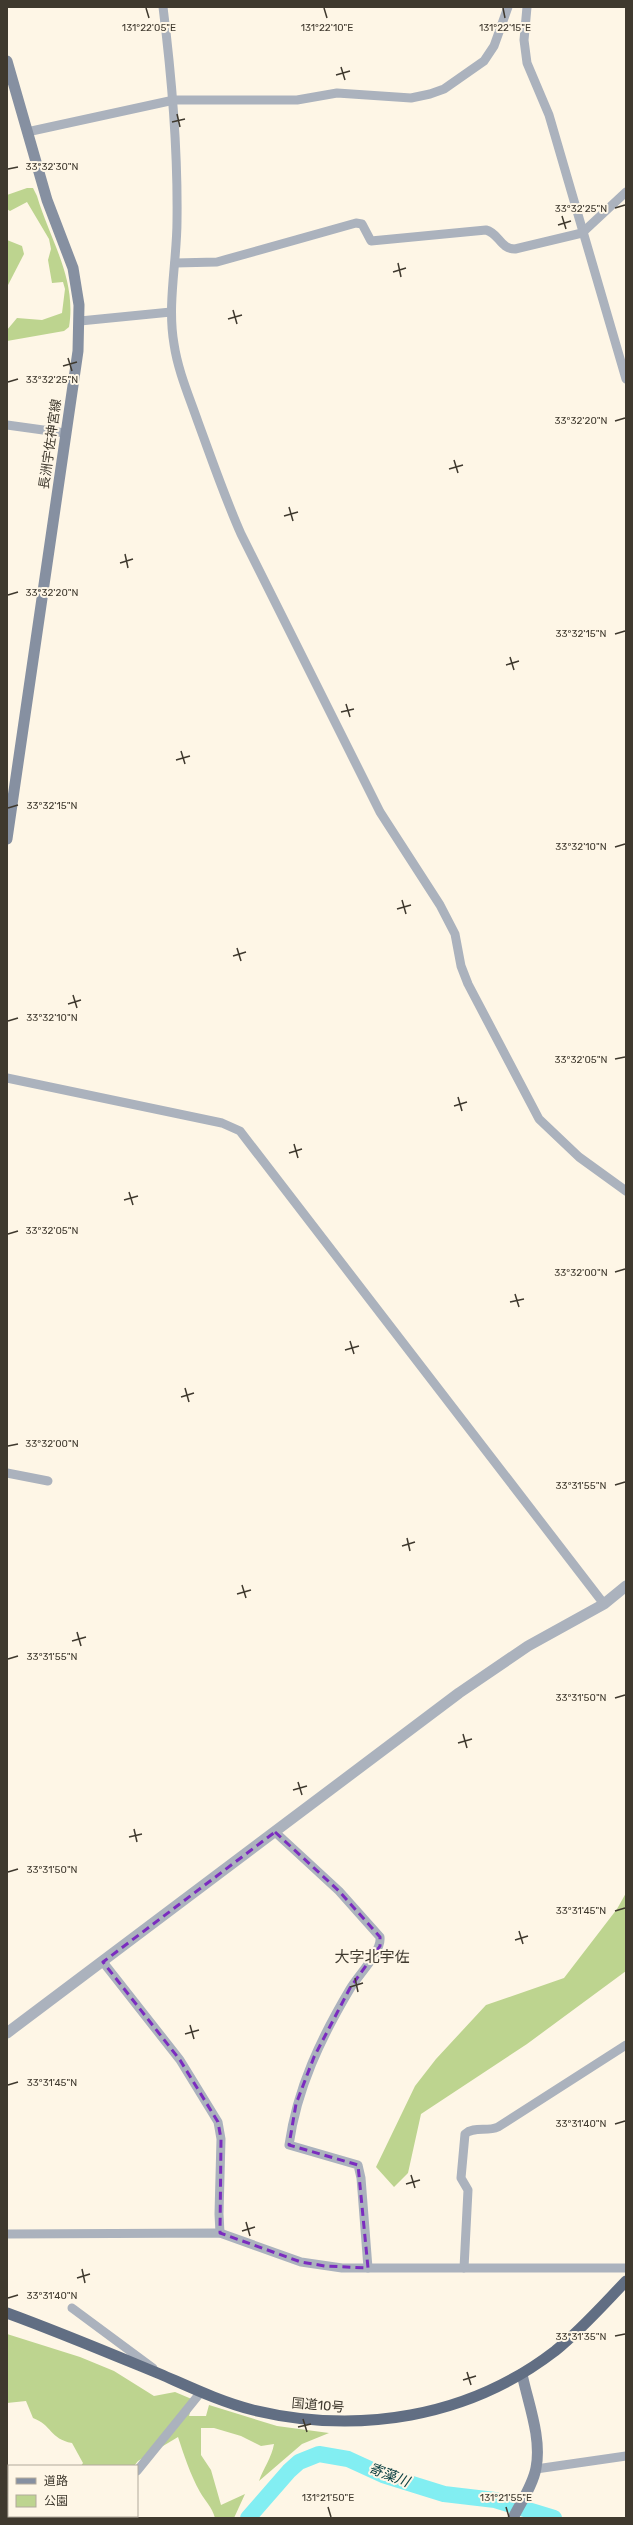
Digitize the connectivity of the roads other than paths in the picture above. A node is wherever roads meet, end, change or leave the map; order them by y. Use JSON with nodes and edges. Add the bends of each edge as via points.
{"nodes":[{"id":1,"x":163,"y":7,"type":"edge"},
{"id":2,"x":508,"y":7,"type":"edge"},
{"id":3,"x":527,"y":7,"type":"edge"},
{"id":4,"x":7,"y":61,"type":"edge"},
{"id":5,"x":174,"y":100,"type":"junction"},
{"id":6,"x":27,"y":132,"type":"junction"},
{"id":7,"x":626,"y":192,"type":"edge"},
{"id":8,"x":582,"y":233,"type":"junction"},
{"id":9,"x":175,"y":263,"type":"junction"},
{"id":10,"x":172,"y":312,"type":"junction"},
{"id":11,"x":80,"y":321,"type":"junction"},
{"id":12,"x":626,"y":380,"type":"edge"},
{"id":13,"x":7,"y":425,"type":"edge"},
{"id":14,"x":65,"y":433,"type":"junction"},
{"id":15,"x":7,"y":839,"type":"edge"},
{"id":16,"x":7,"y":1078,"type":"edge"},
{"id":17,"x":626,"y":1191,"type":"edge"},
{"id":18,"x":7,"y":1473,"type":"edge"},
{"id":19,"x":48,"y":1481,"type":"dead end"},
{"id":20,"x":626,"y":1586,"type":"edge"},
{"id":21,"x":604,"y":1604,"type":"junction"},
{"id":22,"x":275,"y":1832,"type":"junction"},
{"id":23,"x":103,"y":1962,"type":"junction"},
{"id":24,"x":7,"y":2033,"type":"edge"},
{"id":25,"x":626,"y":2045,"type":"edge"},
{"id":26,"x":220,"y":2233,"type":"junction"},
{"id":27,"x":7,"y":2234,"type":"edge"},
{"id":28,"x":368,"y":2268,"type":"junction"},
{"id":29,"x":464,"y":2268,"type":"junction"},
{"id":30,"x":626,"y":2268,"type":"edge"},
{"id":31,"x":626,"y":2281,"type":"edge"},
{"id":32,"x":72,"y":2308,"type":"dead end"},
{"id":33,"x":7,"y":2314,"type":"edge"},
{"id":34,"x":522,"y":2374,"type":"junction"},
{"id":35,"x":162,"y":2375,"type":"junction"},
{"id":36,"x":201,"y":2392,"type":"junction"},
{"id":37,"x":626,"y":2456,"type":"edge"},
{"id":38,"x":536,"y":2469,"type":"junction"},
{"id":39,"x":138,"y":2470,"type":"edge"},
{"id":40,"x":513,"y":2518,"type":"edge"}],
"edges":[{"from":1,"to":5,"type":"street"},
{"from":2,"to":5,"type":"street","via":[[494,46],[484,61],[444,89],[430,94],[411,98],[337,93],[304,100]]},
{"from":3,"to":8,"type":"street","via":[[524,40],[527,63],[549,115]]},
{"from":4,"to":6,"type":"main road","name":"長洲宇佐神宮線"},
{"from":5,"to":6,"type":"street"},
{"from":5,"to":9,"type":"street","via":[[177,192]]},
{"from":6,"to":11,"type":"main road","name":"長洲宇佐神宮線","via":[[47,200],[73,268]]},
{"from":7,"to":8,"type":"street"},
{"from":8,"to":9,"type":"street","via":[[511,249],[486,230],[371,241],[362,224],[356,223],[217,262]]},
{"from":8,"to":12,"type":"street"},
{"from":9,"to":10,"type":"street"},
{"from":10,"to":11,"type":"street"},
{"from":10,"to":17,"type":"street","via":[[178,366],[230,510],[380,812],[455,934],[461,966],[493,1034],[539,1119],[579,1157]]},
{"from":11,"to":14,"type":"main road","name":"長洲宇佐神宮線"},
{"from":13,"to":14,"type":"street"},
{"from":14,"to":15,"type":"main road","name":"長洲宇佐神宮線"},
{"from":16,"to":21,"type":"street","via":[[222,1123],[240,1131]]},
{"from":18,"to":19,"type":"street"},
{"from":20,"to":21,"type":"street"},
{"from":21,"to":22,"type":"street","via":[[502,1663],[386,1746]]},
{"from":22,"to":23,"type":"street"},
{"from":22,"to":28,"type":"street","via":[[339,1891],[380,1937],[380,1946],[350,1988],[314,2057],[296,2104],[289,2145],[358,2165]]},
{"from":23,"to":24,"type":"street"},
{"from":23,"to":26,"type":"street","via":[[180,2060],[218,2122],[222,2139]]},
{"from":25,"to":29,"type":"street","via":[[498,2127],[490,2131],[469,2131],[465,2134],[461,2178],[468,2190]]},
{"from":26,"to":27,"type":"street"},
{"from":26,"to":28,"type":"street","via":[[301,2262]]},
{"from":28,"to":29,"type":"street"},
{"from":29,"to":30,"type":"street"},
{"from":31,"to":34,"type":"highway","name":"国道10号","via":[[569,2339]]},
{"from":32,"to":35,"type":"street"},
{"from":33,"to":35,"type":"highway","name":"国道10号"},
{"from":34,"to":36,"type":"highway","name":"国道10号","via":[[445,2406],[411,2415],[344,2422],[287,2416],[252,2409]]},
{"from":34,"to":38,"type":"main road","via":[[537,2449]]},
{"from":35,"to":36,"type":"highway","name":"国道10号"},
{"from":36,"to":39,"type":"street"},
{"from":37,"to":38,"type":"street"},
{"from":38,"to":40,"type":"main road"}]}
